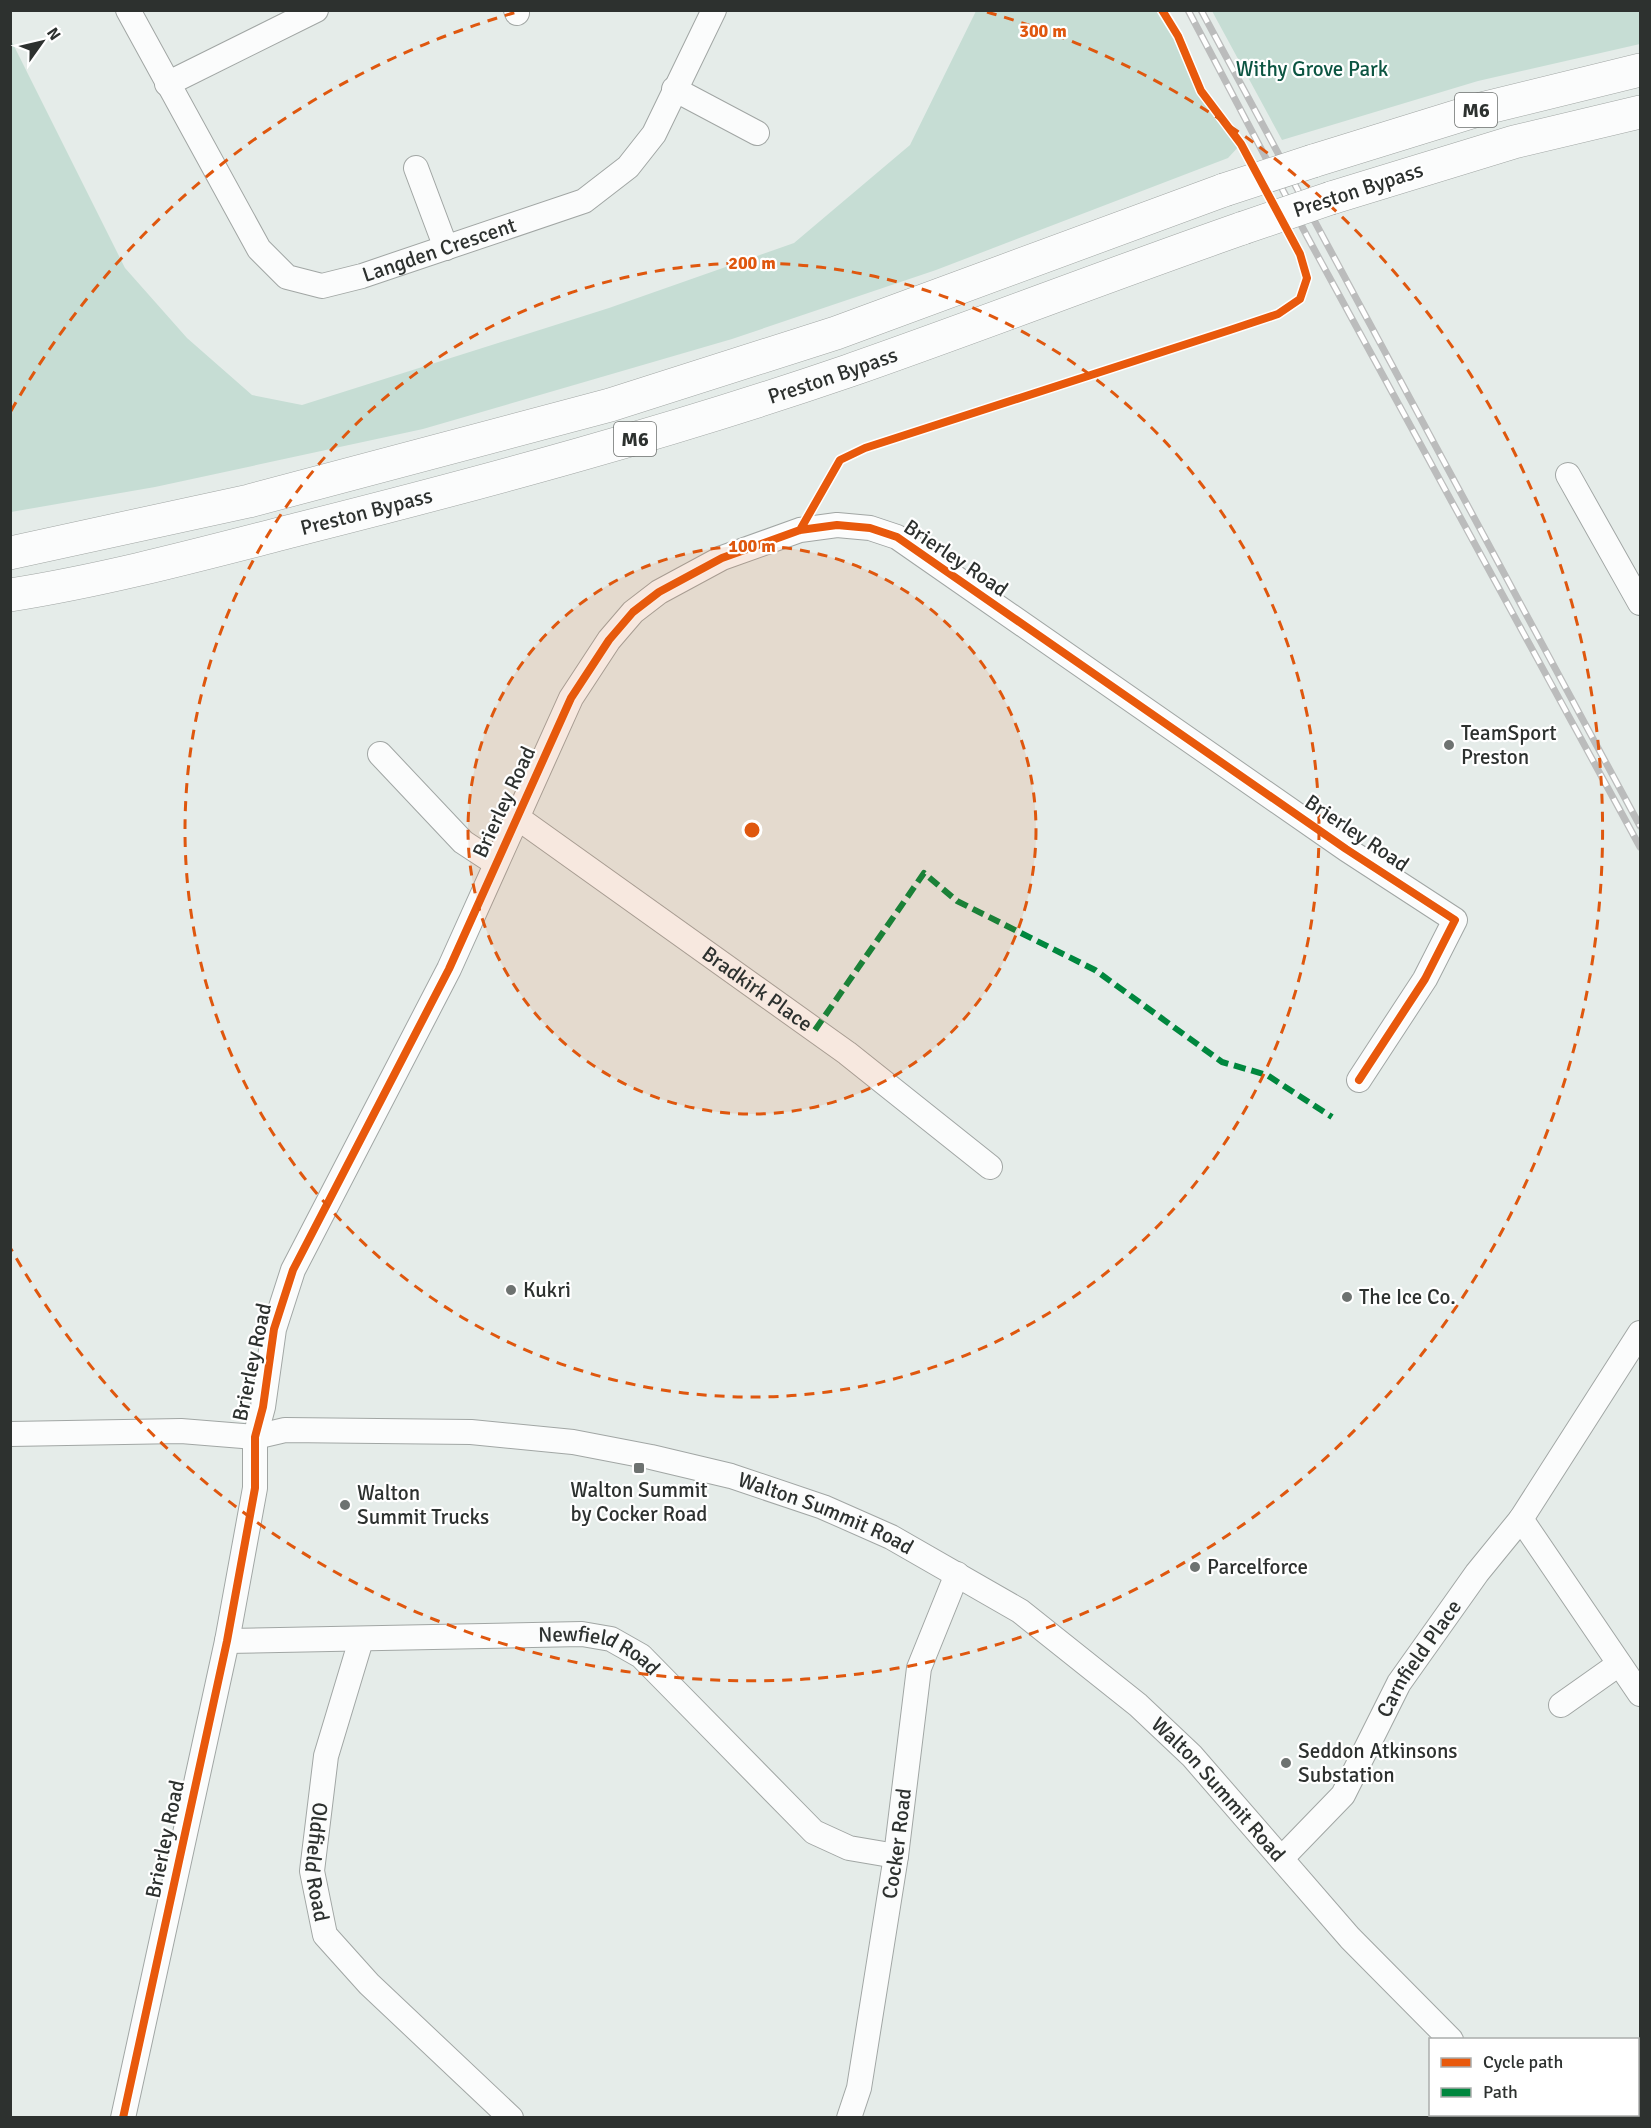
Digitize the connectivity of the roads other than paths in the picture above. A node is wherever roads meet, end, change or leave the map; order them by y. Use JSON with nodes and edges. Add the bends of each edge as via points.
{"nodes":[{"id":1,"x":128,"y":10,"type":"edge"},
{"id":2,"x":316,"y":10,"type":"edge"},
{"id":3,"x":714,"y":10,"type":"edge"},
{"id":4,"x":1641,"y":70,"type":"edge"},
{"id":5,"x":167,"y":84,"type":"junction"},
{"id":6,"x":674,"y":89,"type":"junction"},
{"id":7,"x":1641,"y":112,"type":"edge"},
{"id":8,"x":757,"y":133,"type":"dead end"},
{"id":9,"x":416,"y":168,"type":"dead end"},
{"id":10,"x":446,"y":248,"type":"junction"},
{"id":11,"x":1568,"y":475,"type":"dead end"},
{"id":12,"x":10,"y":553,"type":"edge"},
{"id":13,"x":10,"y":595,"type":"edge"},
{"id":14,"x":1641,"y":603,"type":"edge"},
{"id":15,"x":380,"y":754,"type":"dead end"},
{"id":16,"x":518,"y":818,"type":"junction"},
{"id":17,"x":495,"y":863,"type":"junction"},
{"id":18,"x":1359,"y":1080,"type":"dead end"},
{"id":19,"x":990,"y":1167,"type":"dead end"},
{"id":20,"x":1641,"y":1333,"type":"edge"},
{"id":21,"x":10,"y":1434,"type":"edge"},
{"id":22,"x":255,"y":1437,"type":"junction"},
{"id":23,"x":1521,"y":1519,"type":"junction"},
{"id":24,"x":957,"y":1575,"type":"junction"},
{"id":25,"x":361,"y":1640,"type":"junction"},
{"id":26,"x":227,"y":1641,"type":"junction"},
{"id":27,"x":1618,"y":1664,"type":"junction"},
{"id":28,"x":1641,"y":1694,"type":"edge"},
{"id":29,"x":1561,"y":1705,"type":"dead end"},
{"id":30,"x":896,"y":1856,"type":"junction"},
{"id":31,"x":1282,"y":1858,"type":"junction"},
{"id":32,"x":1449,"y":2038,"type":"edge"},
{"id":33,"x":126,"y":2117,"type":"edge"},
{"id":34,"x":511,"y":2118,"type":"edge"},
{"id":35,"x":849,"y":2118,"type":"edge"}],
"edges":[{"from":1,"to":5,"type":"street","name":"Langden Crescent"},
{"from":2,"to":5,"type":"street"},
{"from":3,"to":6,"type":"street","name":"Langden Crescent"},
{"from":4,"to":12,"type":"highway","name":"Preston Bypass","number":"M6","bridge":true,"via":[[1481,109],[1313,161],[836,333],[610,405],[249,501]]},
{"from":5,"to":10,"type":"street","name":"Langden Crescent","via":[[259,249],[287,277],[322,286]]},
{"from":6,"to":8,"type":"street"},
{"from":6,"to":10,"type":"street","name":"Langden Crescent","via":[[654,134],[628,167],[584,201]]},
{"from":7,"to":13,"type":"highway","name":"Preston Bypass","number":"M6","bridge":true,"via":[[1514,142],[1331,198],[848,371],[621,443],[270,537],[73,585]]},
{"from":9,"to":10,"type":"street"},
{"from":11,"to":14,"type":"street"},
{"from":15,"to":17,"type":"street","via":[[463,842]]},
{"from":16,"to":17,"type":"street","name":"Brierley Road"},
{"from":16,"to":18,"type":"street","name":"Brierley Road","via":[[571,698],[609,640],[633,612],[659,592],[722,558],[800,530],[837,525],[870,528],[897,537],[1346,849],[1455,920],[1425,979]]},
{"from":16,"to":19,"type":"street","name":"Bradkirk Place","via":[[847,1053]]},
{"from":17,"to":22,"type":"street","name":"Brierley Road","via":[[449,969],[293,1270],[274,1329]]},
{"from":20,"to":23,"type":"street","name":"Carnfield Place"},
{"from":21,"to":22,"type":"street","name":"Walton Summit Road","via":[[181,1431]]},
{"from":22,"to":24,"type":"street","name":"Walton Summit Road","via":[[285,1430],[471,1432],[573,1442],[651,1457],[731,1476],[823,1507],[891,1537]]},
{"from":22,"to":26,"type":"street","name":"Brierley Road","via":[[255,1488]]},
{"from":23,"to":27,"type":"street"},
{"from":23,"to":31,"type":"street","name":"Carnfield Place","via":[[1399,1683],[1343,1795]]},
{"from":24,"to":30,"type":"street","name":"Cocker Road","via":[[919,1668]]},
{"from":24,"to":31,"type":"street","name":"Walton Summit Road","via":[[1020,1611],[1138,1705],[1192,1756]]},
{"from":25,"to":26,"type":"street","name":"Newfield Road"},
{"from":25,"to":30,"type":"street","name":"Newfield Road","via":[[582,1634],[611,1639],[641,1656],[814,1832],[849,1848]]},
{"from":25,"to":34,"type":"street","name":"Oldfield Road","via":[[326,1756],[323,1779],[312,1871],[325,1935],[369,1984]]},
{"from":26,"to":33,"type":"street","name":"Brierley Road"},
{"from":27,"to":28,"type":"street"},
{"from":27,"to":29,"type":"street"},
{"from":30,"to":35,"type":"street","name":"Cocker Road","via":[[859,2088]]},
{"from":31,"to":32,"type":"street","name":"Walton Summit Road","via":[[1350,1938]]}]}
